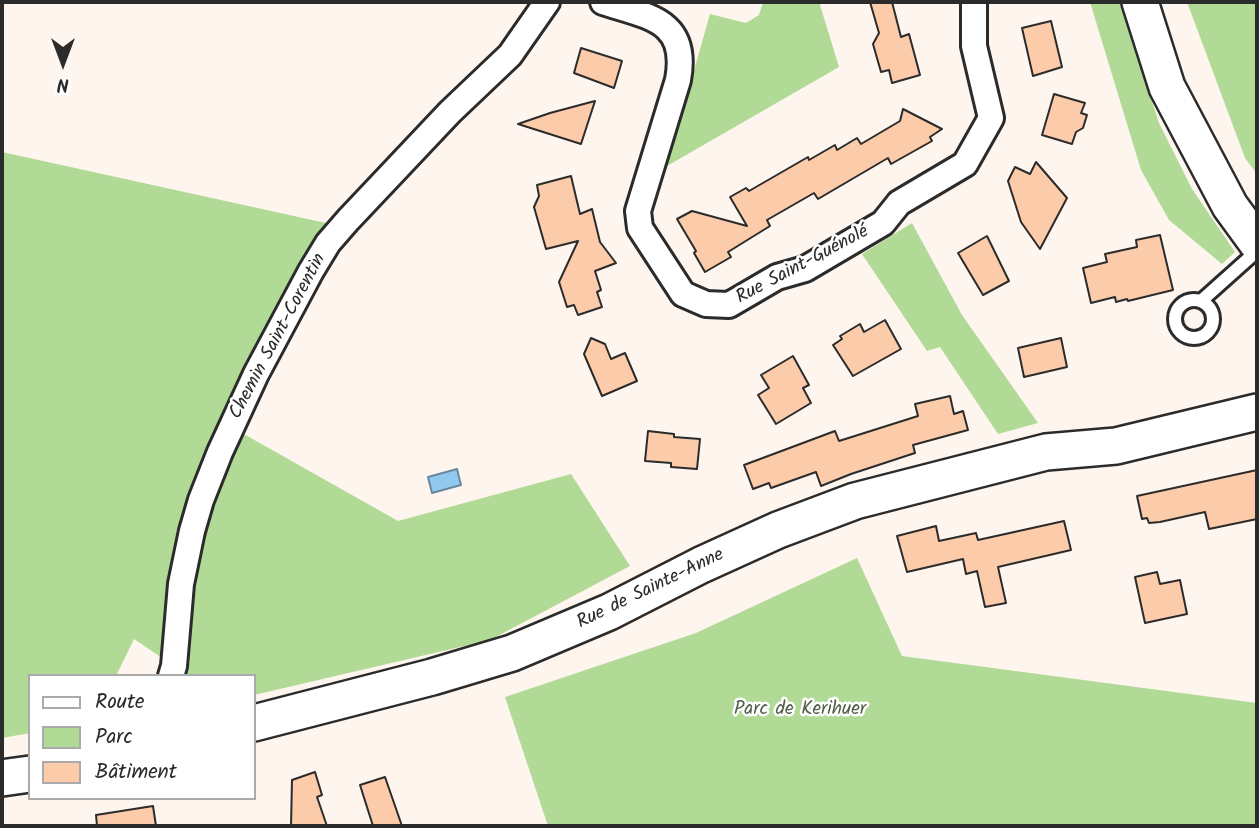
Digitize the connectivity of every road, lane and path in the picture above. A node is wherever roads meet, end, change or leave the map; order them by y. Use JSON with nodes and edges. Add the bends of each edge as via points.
{"nodes":[{"id":1,"x":547,"y":2,"type":"edge"},
{"id":2,"x":603,"y":2,"type":"edge"},
{"id":3,"x":974,"y":2,"type":"edge"},
{"id":4,"x":1140,"y":2,"type":"edge"},
{"id":5,"x":1257,"y":243,"type":"edge"},
{"id":6,"x":1257,"y":251,"type":"edge"},
{"id":7,"x":1201,"y":301,"type":"dead end"},
{"id":8,"x":1257,"y":391,"type":"edge"},
{"id":9,"x":1257,"y":412,"type":"edge"},
{"id":10,"x":1046,"y":452,"type":"junction"},
{"id":11,"x":175,"y":672,"type":"edge"},
{"id":12,"x":256,"y":722,"type":"edge"},
{"id":13,"x":28,"y":774,"type":"edge"},
{"id":14,"x":2,"y":778,"type":"edge"}],
"edges":[{"from":1,"to":11,"type":"street","name":"Chemin Saint-Corentin","via":[[510,55],[348,220],[311,271],[256,374],[201,500],[181,584]]},
{"from":2,"to":3,"type":"street","name":"Rue Saint-Guénolé","via":[[659,20],[678,45],[678,80],[639,211],[640,228],[683,294],[706,304],[729,305],[883,223],[899,203],[965,164],[991,118],[974,46]]},
{"from":4,"to":5,"type":"street","via":[[1167,86],[1230,205]]},
{"from":6,"to":7,"type":"lane"},
{"from":8,"to":10,"type":"street","name":"Rue de Sainte-Anne","via":[[1111,426]]},
{"from":9,"to":10,"type":"street","name":"Rue de Sainte-Anne","via":[[1116,446]]},
{"from":10,"to":12,"type":"street","name":"Rue de Sainte-Anne","via":[[817,515],[512,653]]},
{"from":13,"to":14,"type":"street"}]}
